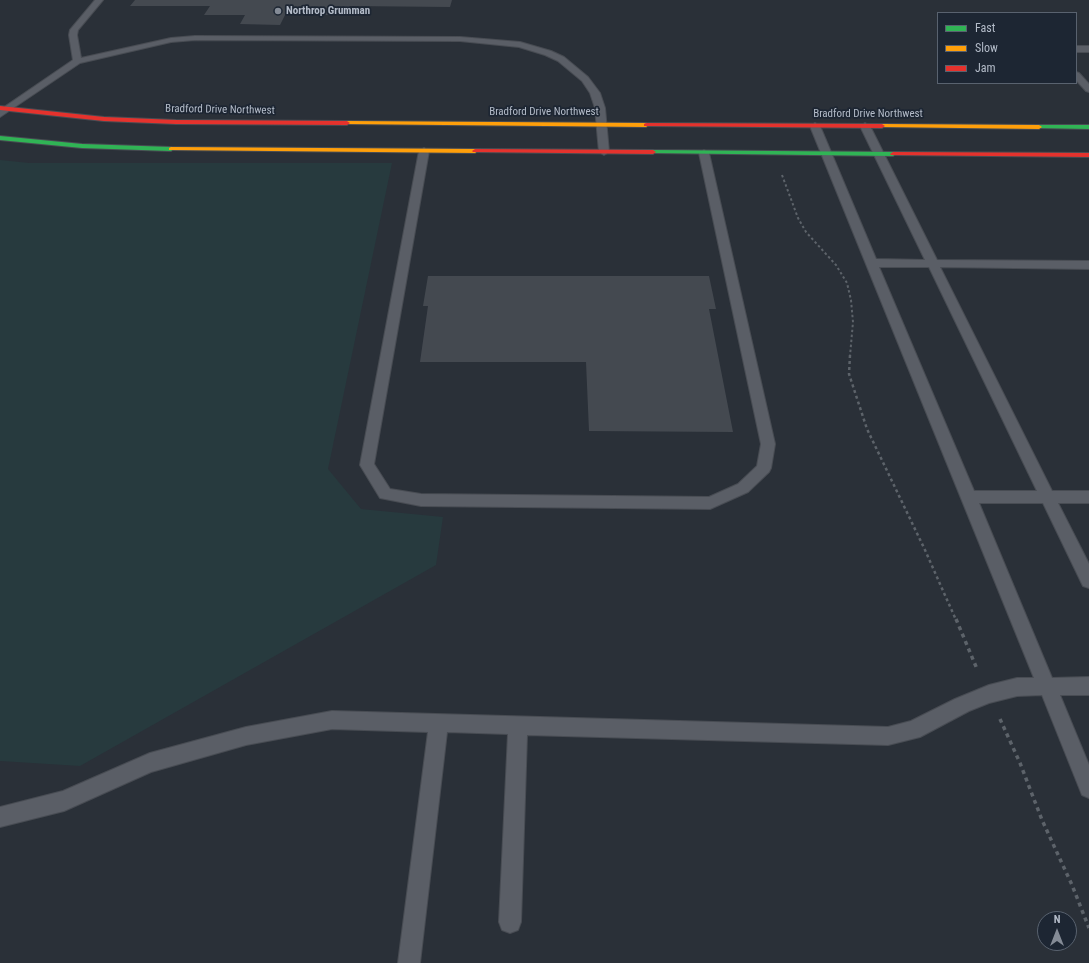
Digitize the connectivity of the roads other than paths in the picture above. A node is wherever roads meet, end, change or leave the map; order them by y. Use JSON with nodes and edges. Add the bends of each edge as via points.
{"nodes":[{"id":1,"x":99,"y":0,"type":"edge"},
{"id":2,"x":1077,"y":49,"type":"edge"},
{"id":3,"x":1089,"y":49,"type":"edge"},
{"id":4,"x":77,"y":61,"type":"junction"},
{"id":5,"x":1077,"y":76,"type":"edge"},
{"id":6,"x":1089,"y":89,"type":"edge"},
{"id":7,"x":2,"y":111,"type":"edge"},
{"id":8,"x":602,"y":124,"type":"junction"},
{"id":9,"x":815,"y":126,"type":"junction"},
{"id":10,"x":865,"y":126,"type":"junction"},
{"id":11,"x":1089,"y":127,"type":"edge"},
{"id":12,"x":0,"y":138,"type":"edge"},
{"id":13,"x":424,"y":150,"type":"junction"},
{"id":14,"x":604,"y":152,"type":"junction"},
{"id":15,"x":704,"y":153,"type":"junction"},
{"id":16,"x":827,"y":154,"type":"junction"},
{"id":17,"x":878,"y":154,"type":"junction"},
{"id":18,"x":1089,"y":156,"type":"edge"},
{"id":19,"x":872,"y":264,"type":"junction"},
{"id":20,"x":932,"y":264,"type":"junction"},
{"id":21,"x":1089,"y":265,"type":"edge"},
{"id":22,"x":969,"y":497,"type":"junction"},
{"id":23,"x":1048,"y":498,"type":"junction"},
{"id":24,"x":1089,"y":498,"type":"edge"},
{"id":25,"x":1089,"y":581,"type":"edge"},
{"id":26,"x":1047,"y":686,"type":"junction"},
{"id":27,"x":1089,"y":686,"type":"edge"},
{"id":28,"x":439,"y":723,"type":"junction"},
{"id":29,"x":518,"y":725,"type":"junction"},
{"id":30,"x":1089,"y":788,"type":"edge"},
{"id":31,"x":0,"y":817,"type":"edge"},
{"id":32,"x":510,"y":922,"type":"dead end"},
{"id":33,"x":409,"y":963,"type":"edge"}],
"edges":[{"from":1,"to":4,"type":"lane","via":[[74,30]]},
{"from":2,"to":3,"type":"lane"},
{"from":4,"to":7,"type":"lane"},
{"from":4,"to":8,"type":"lane","via":[[171,40],[194,38],[460,39],[520,44],[561,59],[585,79],[595,92]]},
{"from":5,"to":6,"type":"lane"},
{"from":7,"to":8,"type":"main road","name":"Bradford Drive Northwest","via":[[176,122]]},
{"from":8,"to":9,"type":"main road","name":"Bradford Drive Northwest"},
{"from":8,"to":14,"type":"lane"},
{"from":9,"to":10,"type":"main road","name":"Bradford Drive Northwest"},
{"from":9,"to":16,"type":"lane"},
{"from":10,"to":11,"type":"main road","name":"Bradford Drive Northwest"},
{"from":10,"to":17,"type":"lane"},
{"from":12,"to":13,"type":"main road","via":[[143,149]]},
{"from":13,"to":14,"type":"main road"},
{"from":13,"to":15,"type":"lane","via":[[367,465],[385,494],[421,500],[710,503],[743,488],[764,468],[768,444]]},
{"from":14,"to":15,"type":"main road"},
{"from":15,"to":16,"type":"main road"},
{"from":16,"to":17,"type":"main road"},
{"from":16,"to":19,"type":"lane"},
{"from":17,"to":18,"type":"main road"},
{"from":17,"to":20,"type":"lane"},
{"from":19,"to":20,"type":"lane"},
{"from":19,"to":22,"type":"lane"},
{"from":20,"to":21,"type":"lane"},
{"from":20,"to":23,"type":"lane"},
{"from":22,"to":23,"type":"lane"},
{"from":22,"to":26,"type":"lane"},
{"from":23,"to":24,"type":"lane"},
{"from":23,"to":25,"type":"lane"},
{"from":26,"to":27,"type":"lane"},
{"from":26,"to":29,"type":"lane","via":[[1017,687],[989,694],[913,730],[888,736]]},
{"from":26,"to":30,"type":"lane"},
{"from":28,"to":29,"type":"lane"},
{"from":28,"to":31,"type":"lane","via":[[332,720],[246,736],[150,764],[64,801]]},
{"from":28,"to":33,"type":"lane"},
{"from":29,"to":32,"type":"lane"}]}
